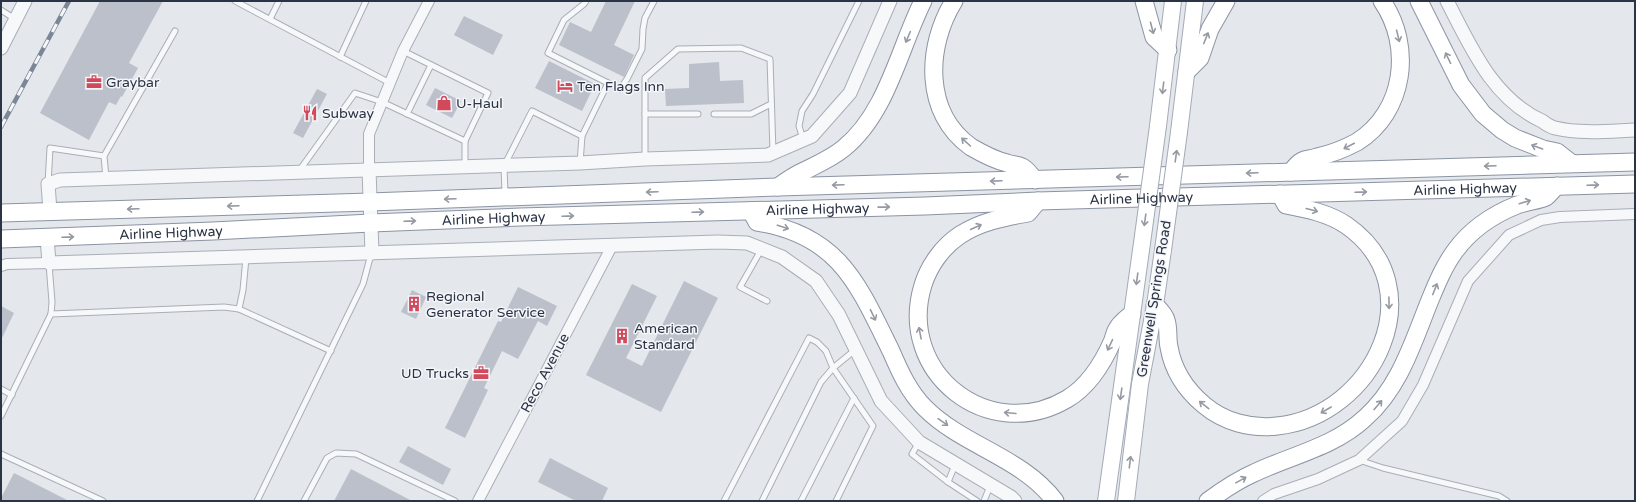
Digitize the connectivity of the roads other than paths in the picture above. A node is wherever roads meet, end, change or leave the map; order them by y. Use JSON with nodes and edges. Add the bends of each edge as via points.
{"nodes":[{"id":1,"x":25,"y":1,"type":"edge"},
{"id":2,"x":235,"y":1,"type":"edge"},
{"id":3,"x":279,"y":1,"type":"edge"},
{"id":4,"x":366,"y":1,"type":"edge"},
{"id":5,"x":428,"y":1,"type":"edge"},
{"id":6,"x":586,"y":1,"type":"edge"},
{"id":7,"x":654,"y":1,"type":"edge"},
{"id":8,"x":860,"y":1,"type":"edge"},
{"id":9,"x":890,"y":1,"type":"edge"},
{"id":10,"x":923,"y":1,"type":"edge"},
{"id":11,"x":954,"y":1,"type":"edge"},
{"id":12,"x":1144,"y":1,"type":"edge"},
{"id":13,"x":1173,"y":1,"type":"edge"},
{"id":14,"x":1195,"y":1,"type":"edge"},
{"id":15,"x":1226,"y":1,"type":"edge"},
{"id":16,"x":1382,"y":1,"type":"edge"},
{"id":17,"x":1419,"y":1,"type":"edge"},
{"id":18,"x":1447,"y":1,"type":"edge"},
{"id":19,"x":1,"y":10,"type":"edge"},
{"id":20,"x":16,"y":19,"type":"junction"},
{"id":21,"x":270,"y":19,"type":"junction"},
{"id":22,"x":175,"y":31,"type":"dead end"},
{"id":23,"x":1,"y":48,"type":"edge"},
{"id":24,"x":1168,"y":50,"type":"junction"},
{"id":25,"x":403,"y":51,"type":"junction"},
{"id":26,"x":340,"y":57,"type":"junction"},
{"id":27,"x":431,"y":65,"type":"junction"},
{"id":28,"x":1187,"y":71,"type":"junction"},
{"id":29,"x":390,"y":83,"type":"junction"},
{"id":30,"x":608,"y":83,"type":"junction"},
{"id":31,"x":382,"y":102,"type":"junction"},
{"id":32,"x":771,"y":104,"type":"junction"},
{"id":33,"x":407,"y":114,"type":"junction"},
{"id":34,"x":645,"y":114,"type":"junction"},
{"id":35,"x":698,"y":114,"type":"dead end"},
{"id":36,"x":714,"y":114,"type":"dead end"},
{"id":37,"x":1635,"y":130,"type":"edge"},
{"id":38,"x":582,"y":136,"type":"junction"},
{"id":39,"x":803,"y":140,"type":"junction"},
{"id":40,"x":464,"y":141,"type":"junction"},
{"id":41,"x":773,"y":153,"type":"junction"},
{"id":42,"x":104,"y":156,"type":"junction"},
{"id":43,"x":645,"y":159,"type":"junction"},
{"id":44,"x":1635,"y":162,"type":"edge"},
{"id":45,"x":580,"y":163,"type":"junction"},
{"id":46,"x":1571,"y":163,"type":"junction"},
{"id":47,"x":504,"y":166,"type":"junction"},
{"id":48,"x":465,"y":167,"type":"junction"},
{"id":49,"x":368,"y":170,"type":"junction"},
{"id":50,"x":299,"y":172,"type":"junction"},
{"id":51,"x":1291,"y":172,"type":"junction"},
{"id":52,"x":106,"y":179,"type":"junction"},
{"id":53,"x":1035,"y":180,"type":"junction"},
{"id":54,"x":48,"y":184,"type":"junction"},
{"id":55,"x":1635,"y":184,"type":"edge"},
{"id":56,"x":1557,"y":186,"type":"junction"},
{"id":57,"x":778,"y":187,"type":"junction"},
{"id":58,"x":1280,"y":194,"type":"junction"},
{"id":59,"x":505,"y":197,"type":"junction"},
{"id":60,"x":1038,"y":201,"type":"junction"},
{"id":61,"x":751,"y":210,"type":"junction"},
{"id":62,"x":50,"y":211,"type":"junction"},
{"id":63,"x":1,"y":213,"type":"edge"},
{"id":64,"x":371,"y":213,"type":"junction"},
{"id":65,"x":1635,"y":214,"type":"edge"},
{"id":66,"x":47,"y":237,"type":"junction"},
{"id":67,"x":1,"y":239,"type":"edge"},
{"id":68,"x":612,"y":246,"type":"junction"},
{"id":69,"x":761,"y":249,"type":"junction"},
{"id":70,"x":372,"y":253,"type":"junction"},
{"id":71,"x":246,"y":257,"type":"junction"},
{"id":72,"x":49,"y":263,"type":"junction"},
{"id":73,"x":1,"y":266,"type":"edge"},
{"id":74,"x":767,"y":301,"type":"dead end"},
{"id":75,"x":1156,"y":305,"type":"junction"},
{"id":76,"x":239,"y":308,"type":"junction"},
{"id":77,"x":51,"y":314,"type":"junction"},
{"id":78,"x":1132,"y":314,"type":"junction"},
{"id":79,"x":856,"y":349,"type":"junction"},
{"id":80,"x":330,"y":351,"type":"junction"},
{"id":81,"x":833,"y":368,"type":"junction"},
{"id":82,"x":1,"y":390,"type":"edge"},
{"id":83,"x":12,"y":395,"type":"junction"},
{"id":84,"x":854,"y":398,"type":"junction"},
{"id":85,"x":1,"y":416,"type":"edge"},
{"id":86,"x":919,"y":442,"type":"junction"},
{"id":87,"x":1,"y":454,"type":"edge"},
{"id":88,"x":1359,"y":460,"type":"junction"},
{"id":89,"x":956,"y":464,"type":"junction"},
{"id":90,"x":948,"y":482,"type":"junction"},
{"id":91,"x":990,"y":485,"type":"junction"},
{"id":92,"x":103,"y":501,"type":"edge"},
{"id":93,"x":257,"y":501,"type":"edge"},
{"id":94,"x":304,"y":501,"type":"edge"},
{"id":95,"x":455,"y":501,"type":"edge"},
{"id":96,"x":478,"y":501,"type":"edge"},
{"id":97,"x":724,"y":501,"type":"edge"},
{"id":98,"x":762,"y":501,"type":"edge"},
{"id":99,"x":801,"y":501,"type":"edge"},
{"id":100,"x":836,"y":501,"type":"edge"},
{"id":101,"x":977,"y":501,"type":"edge"},
{"id":102,"x":984,"y":501,"type":"edge"},
{"id":103,"x":1015,"y":501,"type":"edge"},
{"id":104,"x":1055,"y":501,"type":"edge"},
{"id":105,"x":1106,"y":501,"type":"edge"},
{"id":106,"x":1126,"y":501,"type":"edge"},
{"id":107,"x":1208,"y":501,"type":"edge"},
{"id":108,"x":1263,"y":501,"type":"edge"},
{"id":109,"x":1507,"y":501,"type":"edge"}],
"edges":[{"from":1,"to":20,"type":"street"},
{"from":2,"to":21,"type":"lane"},
{"from":3,"to":21,"type":"lane"},
{"from":4,"to":26,"type":"lane"},
{"from":5,"to":25,"type":"street"},
{"from":6,"to":30,"type":"lane","via":[[564,20],[548,53]]},
{"from":7,"to":30,"type":"lane","via":[[645,18],[642,49],[627,79],[620,89]]},
{"from":8,"to":39,"type":"lane","via":[[802,111],[799,126]]},
{"from":9,"to":39,"type":"street","via":[[850,93],[812,136]]},
{"from":10,"to":57,"type":"highway","one_way":true,"via":[[878,106],[864,128],[833,157],[802,171]]},
{"from":53,"to":11,"type":"highway","one_way":true,"via":[[1022,167],[991,158],[970,146],[942,112],[935,89],[934,57],[941,28]]},
{"from":12,"to":24,"type":"highway","one_way":true,"via":[[1154,37]]},
{"from":13,"to":24,"type":"main road","name":"Greenwell Springs Road"},
{"from":14,"to":28,"type":"main road","name":"Greenwell Springs Road"},
{"from":28,"to":15,"type":"highway","one_way":true,"via":[[1200,58],[1212,24]]},
{"from":16,"to":51,"type":"highway","one_way":true,"via":[[1393,21],[1401,51],[1399,79],[1390,106],[1376,126],[1356,142],[1332,153],[1301,161]]},
{"from":46,"to":17,"type":"highway","one_way":true,"via":[[1557,152],[1515,138],[1483,114],[1461,85]]},
{"from":18,"to":37,"type":"street","via":[[1484,70],[1506,97],[1529,116],[1555,128],[1585,131]]},
{"from":19,"to":20,"type":"lane"},
{"from":20,"to":23,"type":"street"},
{"from":21,"to":26,"type":"lane"},
{"from":22,"to":42,"type":"lane"},
{"from":24,"to":78,"type":"main road","name":"Greenwell Springs Road","one_way":true,"bridge":true},
{"from":25,"to":27,"type":"lane"},
{"from":25,"to":29,"type":"street"},
{"from":26,"to":29,"type":"lane"},
{"from":27,"to":33,"type":"lane"},
{"from":27,"to":40,"type":"lane","via":[[488,93]]},
{"from":75,"to":28,"type":"main road","name":"Greenwell Springs Road","one_way":true,"bridge":true},
{"from":29,"to":31,"type":"street"},
{"from":30,"to":38,"type":"lane"},
{"from":31,"to":33,"type":"lane"},
{"from":31,"to":49,"type":"street","via":[[369,134]]},
{"from":31,"to":50,"type":"lane","via":[[355,93]]},
{"from":32,"to":34,"type":"lane","via":[[770,59],[741,48],[678,49],[645,78]]},
{"from":32,"to":36,"type":"lane","via":[[751,114]]},
{"from":32,"to":41,"type":"lane"},
{"from":33,"to":40,"type":"lane"},
{"from":34,"to":35,"type":"lane"},
{"from":34,"to":43,"type":"lane"},
{"from":38,"to":45,"type":"lane"},
{"from":38,"to":47,"type":"lane","via":[[532,111]]},
{"from":39,"to":41,"type":"street"},
{"from":40,"to":48,"type":"lane"},
{"from":41,"to":43,"type":"street"},
{"from":42,"to":52,"type":"lane"},
{"from":42,"to":54,"type":"lane","via":[[50,148]]},
{"from":43,"to":45,"type":"street"},
{"from":44,"to":46,"type":"highway","name":"Airline Highway"},
{"from":45,"to":47,"type":"street"},
{"from":46,"to":51,"type":"highway","name":"Airline Highway","one_way":true},
{"from":47,"to":48,"type":"street"},
{"from":47,"to":59,"type":"lane"},
{"from":48,"to":49,"type":"street"},
{"from":49,"to":50,"type":"street"},
{"from":49,"to":64,"type":"street"},
{"from":50,"to":52,"type":"street"},
{"from":51,"to":53,"type":"highway","name":"Airline Highway","one_way":true},
{"from":52,"to":54,"type":"street","via":[[60,180]]},
{"from":53,"to":57,"type":"highway","name":"Airline Highway","one_way":true},
{"from":54,"to":62,"type":"street"},
{"from":56,"to":55,"type":"highway","name":"Airline Highway","one_way":true},
{"from":58,"to":56,"type":"highway","name":"Airline Highway","one_way":true},
{"from":107,"to":56,"type":"highway","one_way":true,"via":[[1255,472],[1333,441],[1365,418],[1394,384],[1440,277],[1461,243],[1488,219],[1519,204],[1546,197]]},
{"from":57,"to":59,"type":"highway","name":"Airline Highway","one_way":true},
{"from":58,"to":60,"type":"highway","name":"Airline Highway"},
{"from":58,"to":75,"type":"highway","one_way":true,"via":[[1286,205],[1320,213],[1346,224],[1366,243],[1384,274],[1389,299],[1385,335],[1371,367],[1355,388],[1325,411],[1299,422],[1253,426],[1236,423],[1205,407],[1180,377],[1169,346],[1166,319]]},
{"from":59,"to":64,"type":"highway","name":"Airline Highway","one_way":true},
{"from":61,"to":60,"type":"highway","name":"Airline Highway","one_way":true},
{"from":78,"to":60,"type":"highway","one_way":true,"via":[[1117,327],[1101,364],[1088,381],[1069,398],[1046,409],[1018,414],[981,407],[958,394],[939,376],[925,350],[918,319],[921,291],[930,268],[946,246],[959,236],[984,223],[1028,213]]},
{"from":64,"to":61,"type":"highway","name":"Airline Highway","one_way":true},
{"from":61,"to":104,"type":"highway","one_way":true,"via":[[757,222],[787,228],[830,253],[852,276],[901,374],[918,401],[943,423],[1035,480]]},
{"from":62,"to":63,"type":"highway","name":"Airline Highway"},
{"from":64,"to":62,"type":"highway","name":"Airline Highway","one_way":true},
{"from":66,"to":64,"type":"highway","name":"Airline Highway","one_way":true,"via":[[226,231]]},
{"from":64,"to":70,"type":"street"},
{"from":65,"to":88,"type":"street","via":[[1541,220],[1509,236],[1468,281],[1423,385],[1402,421]]},
{"from":66,"to":67,"type":"highway","name":"Airline Highway"},
{"from":66,"to":72,"type":"street"},
{"from":68,"to":69,"type":"street","name":"Airline Highway","via":[[725,242],[747,243]]},
{"from":68,"to":70,"type":"street","name":"Airline Highway"},
{"from":68,"to":96,"type":"street","name":"Reco Avenue"},
{"from":69,"to":74,"type":"lane","via":[[740,287]]},
{"from":69,"to":79,"type":"street","name":"Airline Highway","via":[[782,257],[816,281],[839,315]]},
{"from":70,"to":71,"type":"street","name":"Airline Highway"},
{"from":70,"to":80,"type":"lane","via":[[363,284]]},
{"from":71,"to":72,"type":"street","name":"Airline Highway"},
{"from":71,"to":76,"type":"lane"},
{"from":72,"to":73,"type":"street"},
{"from":72,"to":77,"type":"lane"},
{"from":106,"to":75,"type":"main road","name":"Greenwell Springs Road","one_way":true,"via":[[1140,384]]},
{"from":76,"to":77,"type":"lane"},
{"from":76,"to":80,"type":"lane"},
{"from":77,"to":83,"type":"lane"},
{"from":78,"to":105,"type":"main road","name":"Greenwell Springs Road","one_way":true},
{"from":79,"to":81,"type":"lane"},
{"from":79,"to":86,"type":"street","name":"Airline Highway","via":[[881,401]]},
{"from":80,"to":93,"type":"lane"},
{"from":81,"to":84,"type":"lane"},
{"from":81,"to":97,"type":"lane","via":[[826,351],[809,338]]},
{"from":81,"to":98,"type":"lane","via":[[821,382]]},
{"from":82,"to":83,"type":"lane"},
{"from":83,"to":85,"type":"lane"},
{"from":84,"to":99,"type":"lane"},
{"from":84,"to":100,"type":"lane","via":[[873,426]]},
{"from":86,"to":89,"type":"street","name":"Airline Highway"},
{"from":86,"to":90,"type":"lane","via":[[912,454]]},
{"from":87,"to":92,"type":"lane"},
{"from":88,"to":108,"type":"street","via":[[1318,479],[1274,494]]},
{"from":88,"to":109,"type":"lane","via":[[1499,496]]},
{"from":89,"to":90,"type":"lane"},
{"from":89,"to":91,"type":"street","name":"Airline Highway"},
{"from":90,"to":101,"type":"lane"},
{"from":91,"to":102,"type":"lane"},
{"from":91,"to":103,"type":"street","name":"Airline Highway"},
{"from":94,"to":95,"type":"lane","via":[[328,458],[336,453],[356,454]]}]}
